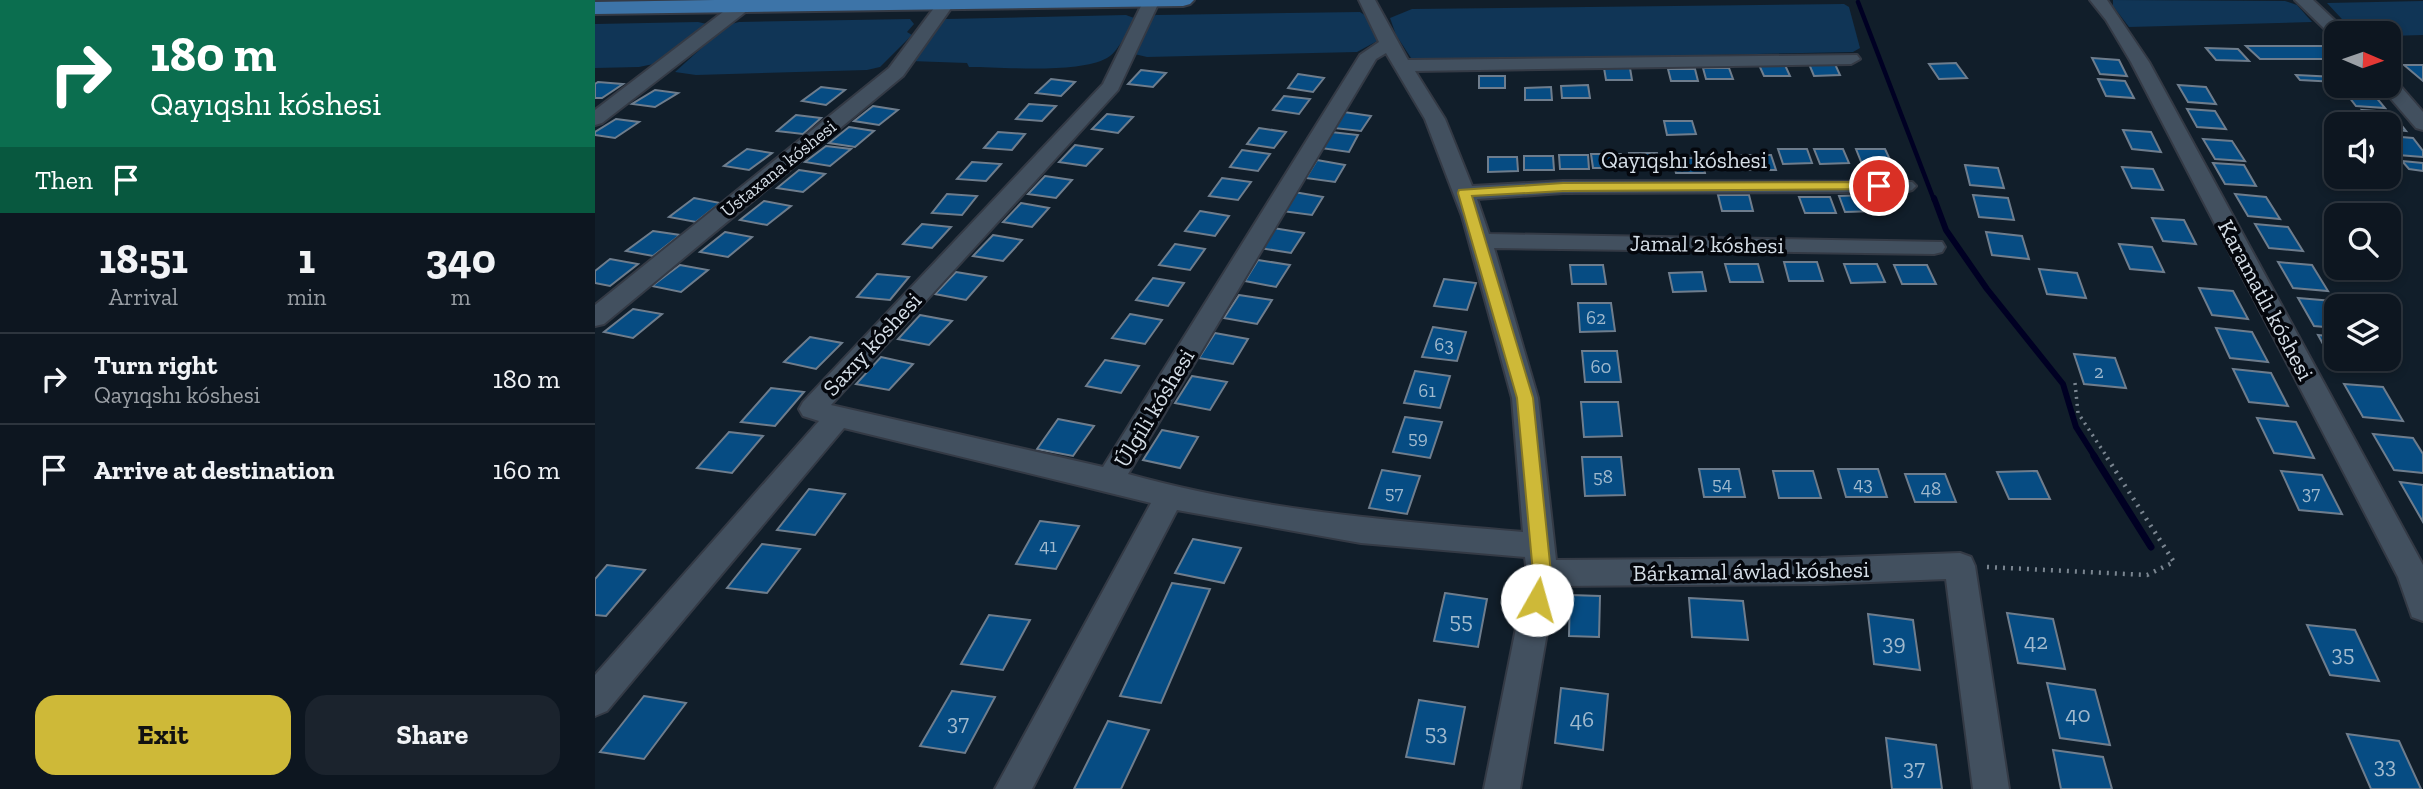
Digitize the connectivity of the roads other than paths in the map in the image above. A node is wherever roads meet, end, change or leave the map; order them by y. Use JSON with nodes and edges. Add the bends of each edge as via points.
{"nodes":[{"id":1,"x":1151,"y":0,"type":"edge"},
{"id":2,"x":1162,"y":0,"type":"edge"},
{"id":3,"x":1183,"y":0,"type":"edge"},
{"id":4,"x":1367,"y":0,"type":"edge"},
{"id":5,"x":2098,"y":0,"type":"edge"},
{"id":6,"x":2303,"y":0,"type":"edge"},
{"id":7,"x":1005,"y":2,"type":"edge"},
{"id":8,"x":697,"y":3,"type":"edge"},
{"id":9,"x":854,"y":3,"type":"edge"},
{"id":10,"x":946,"y":5,"type":"junction"},
{"id":11,"x":742,"y":6,"type":"junction"},
{"id":12,"x":595,"y":8,"type":"edge"},
{"id":13,"x":2326,"y":21,"type":"edge"},
{"id":14,"x":1396,"y":55,"type":"junction"},
{"id":15,"x":1851,"y":59,"type":"dead end"},
{"id":16,"x":2400,"y":98,"type":"edge"},
{"id":17,"x":595,"y":120,"type":"edge"},
{"id":18,"x":2423,"y":124,"type":"edge"},
{"id":19,"x":1905,"y":186,"type":"dead end"},
{"id":20,"x":1464,"y":193,"type":"junction"},
{"id":21,"x":1480,"y":241,"type":"junction"},
{"id":22,"x":1934,"y":247,"type":"dead end"},
{"id":23,"x":595,"y":318,"type":"edge"},
{"id":24,"x":838,"y":417,"type":"junction"},
{"id":25,"x":1110,"y":480,"type":"junction"},
{"id":26,"x":1169,"y":496,"type":"junction"},
{"id":27,"x":1541,"y":559,"type":"junction"},
{"id":28,"x":1960,"y":565,"type":"joint"},
{"id":29,"x":2423,"y":607,"type":"edge"},
{"id":30,"x":595,"y":700,"type":"edge"},
{"id":31,"x":1013,"y":789,"type":"edge"},
{"id":32,"x":1501,"y":789,"type":"edge"},
{"id":33,"x":1991,"y":789,"type":"edge"}],
"edges":[{"from":1,"to":2,"type":"main road"},
{"from":1,"to":7,"type":"main road"},
{"from":1,"to":24,"type":"street","name":"Saxıy kóshesi","via":[[1111,86],[812,410]]},
{"from":2,"to":3,"type":"main road"},
{"from":4,"to":14,"type":"street"},
{"from":5,"to":29,"type":"street","name":"Karamatlı kóshesi","via":[[2140,62],[2413,576]]},
{"from":6,"to":13,"type":"street"},
{"from":7,"to":10,"type":"main road"},
{"from":8,"to":11,"type":"main road"},
{"from":8,"to":12,"type":"main road"},
{"from":9,"to":10,"type":"main road"},
{"from":9,"to":11,"type":"main road"},
{"from":10,"to":23,"type":"street","name":"Ustaxana kóshesi","via":[[896,72]]},
{"from":11,"to":17,"type":"street"},
{"from":14,"to":15,"type":"street"},
{"from":14,"to":20,"type":"street","via":[[1435,119]]},
{"from":14,"to":25,"type":"street","name":"Úlgili kóshesi","via":[[1369,55]]},
{"from":16,"to":18,"type":"street"},
{"from":19,"to":20,"type":"street","name":"Qayıqshı kóshesi","via":[[1563,187]]},
{"from":20,"to":21,"type":"street"},
{"from":21,"to":22,"type":"street","name":"Jamal 2 kóshesi"},
{"from":21,"to":27,"type":"street","via":[[1525,398]]},
{"from":24,"to":25,"type":"street"},
{"from":24,"to":30,"type":"street","name":"Saxıy kóshesi"},
{"from":25,"to":26,"type":"street","name":"Úlgili kóshesi"},
{"from":26,"to":27,"type":"street","name":"Úlgili kóshesi"},
{"from":26,"to":31,"type":"street"},
{"from":27,"to":28,"type":"street","name":"Bárkamal áwlad kóshesi","via":[[1821,571]]},
{"from":27,"to":32,"type":"street"},
{"from":28,"to":33,"type":"street"}]}
